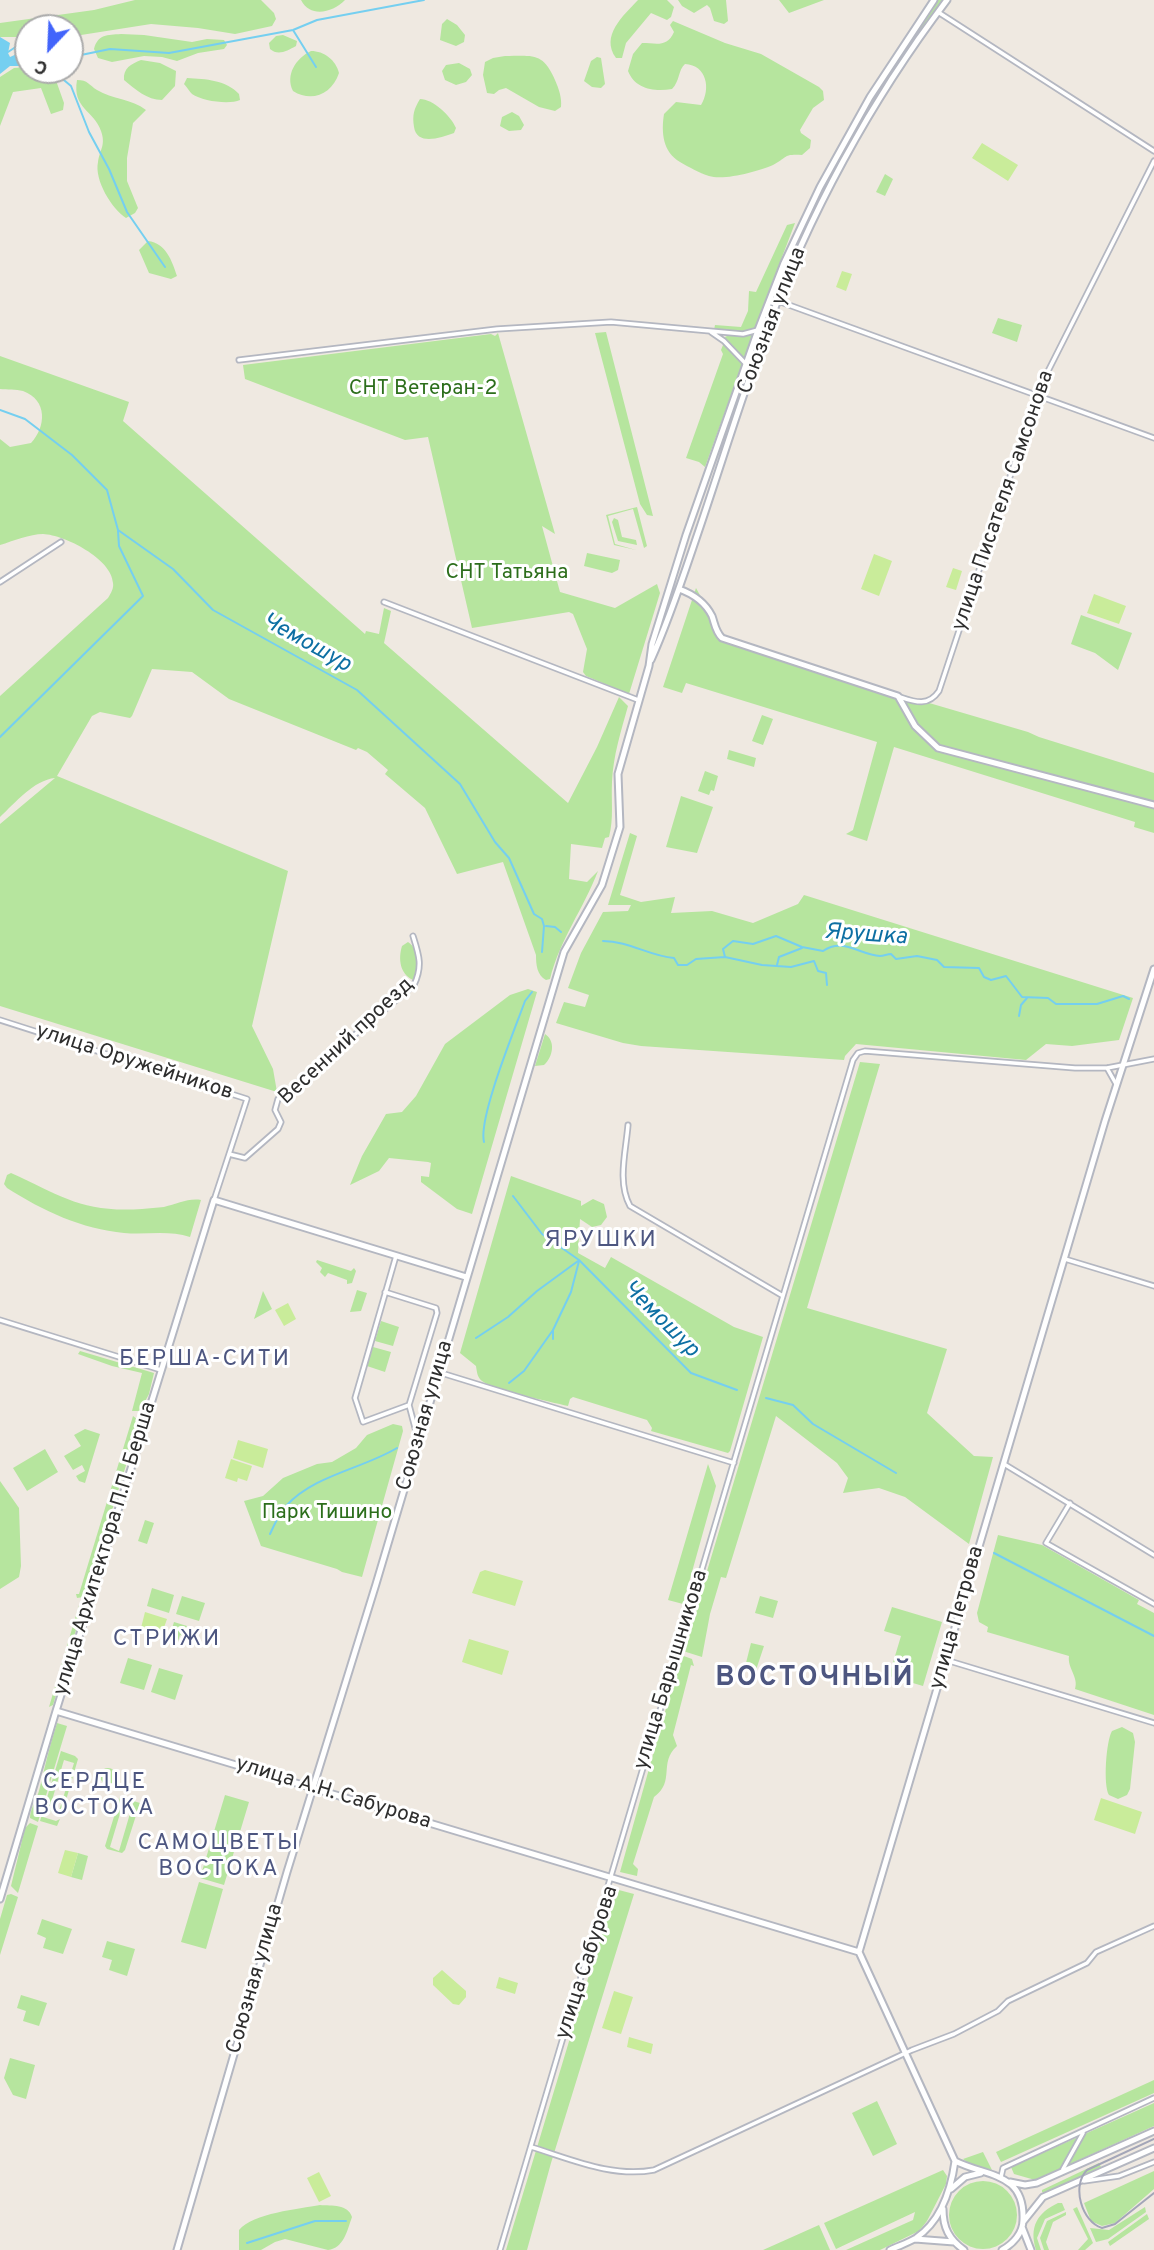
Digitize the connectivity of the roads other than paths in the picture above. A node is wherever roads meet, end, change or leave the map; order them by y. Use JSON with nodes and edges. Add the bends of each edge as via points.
{"nodes":[{"id":1,"x":934,"y":0,"type":"edge"},
{"id":2,"x":947,"y":0,"type":"edge"},
{"id":3,"x":938,"y":12,"type":"junction"},
{"id":4,"x":1154,"y":151,"type":"edge"},
{"id":5,"x":1154,"y":161,"type":"edge"},
{"id":6,"x":784,"y":263,"type":"junction"},
{"id":7,"x":793,"y":267,"type":"junction"},
{"id":8,"x":778,"y":301,"type":"junction"},
{"id":9,"x":758,"y":330,"type":"junction"},
{"id":10,"x":709,"y":331,"type":"junction"},
{"id":11,"x":766,"y":333,"type":"junction"},
{"id":12,"x":239,"y":360,"type":"dead end"},
{"id":13,"x":746,"y":364,"type":"junction"},
{"id":14,"x":1037,"y":395,"type":"junction"},
{"id":15,"x":1154,"y":438,"type":"edge"},
{"id":16,"x":61,"y":542,"type":"dead end"},
{"id":17,"x":0,"y":582,"type":"edge"},
{"id":18,"x":679,"y":589,"type":"junction"},
{"id":19,"x":384,"y":602,"type":"dead end"},
{"id":20,"x":655,"y":645,"type":"junction"},
{"id":21,"x":898,"y":696,"type":"junction"},
{"id":22,"x":638,"y":700,"type":"junction"},
{"id":23,"x":1154,"y":805,"type":"edge"},
{"id":24,"x":413,"y":936,"type":"dead end"},
{"id":25,"x":1154,"y":969,"type":"edge"},
{"id":26,"x":0,"y":1020,"type":"edge"},
{"id":27,"x":1154,"y":1059,"type":"edge"},
{"id":28,"x":1123,"y":1064,"type":"junction"},
{"id":29,"x":1107,"y":1068,"type":"junction"},
{"id":30,"x":1116,"y":1086,"type":"junction"},
{"id":31,"x":628,"y":1125,"type":"dead end"},
{"id":32,"x":229,"y":1154,"type":"junction"},
{"id":33,"x":214,"y":1200,"type":"junction"},
{"id":34,"x":396,"y":1256,"type":"junction"},
{"id":35,"x":1065,"y":1259,"type":"junction"},
{"id":36,"x":466,"y":1277,"type":"junction"},
{"id":37,"x":1154,"y":1286,"type":"edge"},
{"id":38,"x":385,"y":1292,"type":"junction"},
{"id":39,"x":783,"y":1296,"type":"junction"},
{"id":40,"x":0,"y":1320,"type":"edge"},
{"id":41,"x":161,"y":1370,"type":"junction"},
{"id":42,"x":438,"y":1372,"type":"junction"},
{"id":43,"x":409,"y":1405,"type":"junction"},
{"id":44,"x":419,"y":1440,"type":"junction"},
{"id":45,"x":734,"y":1463,"type":"junction"},
{"id":46,"x":1004,"y":1464,"type":"junction"},
{"id":47,"x":1070,"y":1503,"type":"junction"},
{"id":48,"x":1154,"y":1555,"type":"edge"},
{"id":49,"x":1154,"y":1604,"type":"edge"},
{"id":50,"x":946,"y":1660,"type":"junction"},
{"id":51,"x":56,"y":1711,"type":"junction"},
{"id":52,"x":1154,"y":1723,"type":"edge"},
{"id":53,"x":313,"y":1787,"type":"junction"},
{"id":54,"x":611,"y":1877,"type":"junction"},
{"id":55,"x":0,"y":1899,"type":"edge"},
{"id":56,"x":1154,"y":1926,"type":"edge"},
{"id":57,"x":859,"y":1952,"type":"junction"},
{"id":58,"x":905,"y":2054,"type":"junction"},
{"id":59,"x":1154,"y":2098,"type":"edge"},
{"id":60,"x":1084,"y":2131,"type":"junction"},
{"id":61,"x":1154,"y":2132,"type":"edge"},
{"id":62,"x":531,"y":2147,"type":"junction"},
{"id":63,"x":1154,"y":2148,"type":"edge"},
{"id":64,"x":955,"y":2161,"type":"junction"},
{"id":65,"x":1154,"y":2162,"type":"edge"},
{"id":66,"x":1062,"y":2172,"type":"junction"},
{"id":67,"x":985,"y":2173,"type":"junction"},
{"id":68,"x":1001,"y":2177,"type":"junction"},
{"id":69,"x":1078,"y":2181,"type":"junction"},
{"id":70,"x":1010,"y":2182,"type":"junction"},
{"id":71,"x":1037,"y":2183,"type":"junction"},
{"id":72,"x":949,"y":2191,"type":"junction"},
{"id":73,"x":1043,"y":2197,"type":"junction"},
{"id":74,"x":943,"y":2207,"type":"junction"},
{"id":75,"x":1023,"y":2224,"type":"junction"},
{"id":76,"x":915,"y":2239,"type":"junction"},
{"id":77,"x":954,"y":2242,"type":"junction"},
{"id":78,"x":177,"y":2250,"type":"edge"},
{"id":79,"x":500,"y":2250,"type":"edge"},
{"id":80,"x":890,"y":2250,"type":"edge"},
{"id":81,"x":964,"y":2250,"type":"edge"},
{"id":82,"x":1002,"y":2250,"type":"edge"},
{"id":83,"x":1031,"y":2250,"type":"edge"}],
"edges":[{"from":1,"to":6,"type":"main road","name":"Союзная улица","via":[[870,97]]},
{"from":2,"to":3,"type":"main road","name":"Союзная улица"},
{"from":3,"to":4,"type":"street"},
{"from":3,"to":7,"type":"main road","name":"Союзная улица","via":[[860,134]]},
{"from":5,"to":14,"type":"street","name":"улица Писателя Самсонова"},
{"from":6,"to":7,"type":"main road"},
{"from":6,"to":9,"type":"main road","name":"Союзная улица"},
{"from":7,"to":8,"type":"main road","name":"Союзная улица"},
{"from":8,"to":11,"type":"main road","name":"Союзная улица"},
{"from":8,"to":14,"type":"street"},
{"from":9,"to":10,"type":"street","via":[[747,334]]},
{"from":9,"to":11,"type":"main road"},
{"from":9,"to":13,"type":"main road","name":"Союзная улица"},
{"from":10,"to":12,"type":"street","via":[[611,322],[498,329]]},
{"from":10,"to":13,"type":"street"},
{"from":11,"to":18,"type":"main road","name":"Союзная улица"},
{"from":13,"to":20,"type":"main road","name":"Союзная улица","via":[[686,535]]},
{"from":14,"to":15,"type":"street"},
{"from":14,"to":21,"type":"street","name":"улица Писателя Самсонова","via":[[938,693],[921,703]]},
{"from":16,"to":17,"type":"street"},
{"from":18,"to":20,"type":"main road","name":"Союзная улица"},
{"from":18,"to":21,"type":"main road","via":[[705,605],[722,638]]},
{"from":19,"to":22,"type":"street"},
{"from":20,"to":22,"type":"main road","name":"Союзная улица"},
{"from":21,"to":23,"type":"main road","via":[[917,729],[938,748]]},
{"from":22,"to":36,"type":"main road","name":"Союзная улица","via":[[618,774],[620,827],[602,885],[564,952]]},
{"from":24,"to":32,"type":"street","name":"Весенний проезд","via":[[421,961],[414,985],[278,1099],[275,1110],[281,1122],[276,1130],[245,1158]]},
{"from":25,"to":28,"type":"main road","name":"улица Петрова"},
{"from":26,"to":32,"type":"street","name":"улица Оружейников","via":[[247,1099]]},
{"from":27,"to":28,"type":"street"},
{"from":28,"to":29,"type":"street"},
{"from":28,"to":30,"type":"main road","name":"улица Петрова"},
{"from":29,"to":30,"type":"street"},
{"from":29,"to":39,"type":"street","name":"улица Барышникова","via":[[858,1053]]},
{"from":30,"to":35,"type":"main road","name":"улица Петрова"},
{"from":31,"to":39,"type":"street","via":[[622,1184],[630,1206]]},
{"from":32,"to":33,"type":"street","name":"улица Оружейников"},
{"from":33,"to":34,"type":"main road"},
{"from":33,"to":41,"type":"main road","name":"улица Архитектора П.П. Берша"},
{"from":34,"to":36,"type":"main road"},
{"from":34,"to":38,"type":"street"},
{"from":35,"to":37,"type":"street"},
{"from":35,"to":46,"type":"main road","name":"улица Петрова"},
{"from":36,"to":42,"type":"main road","name":"Союзная улица"},
{"from":38,"to":43,"type":"street","via":[[434,1306],[438,1313]]},
{"from":38,"to":43,"type":"street","via":[[355,1398],[363,1422]]},
{"from":39,"to":45,"type":"street","name":"улица Барышникова"},
{"from":40,"to":41,"type":"street"},
{"from":41,"to":51,"type":"main road","name":"улица Архитектора П.П. Берша"},
{"from":42,"to":44,"type":"main road","name":"Союзная улица"},
{"from":42,"to":45,"type":"street"},
{"from":43,"to":44,"type":"street"},
{"from":44,"to":53,"type":"main road","name":"Союзная улица"},
{"from":45,"to":54,"type":"street","name":"улица Барышникова"},
{"from":46,"to":47,"type":"street"},
{"from":46,"to":50,"type":"main road","name":"улица Петрова"},
{"from":47,"to":48,"type":"street"},
{"from":47,"to":49,"type":"street","via":[[1046,1542]]},
{"from":50,"to":52,"type":"street"},
{"from":50,"to":57,"type":"main road","name":"улица Петрова"},
{"from":51,"to":53,"type":"main road","name":"улица А.Н. Сабурова"},
{"from":51,"to":55,"type":"main road","name":"улица Архитектора П.П. Берша"},
{"from":53,"to":54,"type":"main road","name":"улица А.Н. Сабурова"},
{"from":53,"to":78,"type":"main road","name":"Союзная улица"},
{"from":54,"to":57,"type":"main road","name":"улица Сабурова"},
{"from":54,"to":62,"type":"street","name":"улица Сабурова"},
{"from":56,"to":58,"type":"street","via":[[1096,1952],[1087,1963],[1008,2001],[954,2034]]},
{"from":57,"to":58,"type":"main road"},
{"from":58,"to":62,"type":"street","via":[[654,2170],[618,2173]]},
{"from":58,"to":64,"type":"main road"},
{"from":59,"to":60,"type":"street"},
{"from":60,"to":66,"type":"street"},
{"from":60,"to":68,"type":"street","via":[[1003,2168]]},
{"from":61,"to":66,"type":"main road"},
{"from":62,"to":79,"type":"street","name":"улица Сабурова"},
{"from":63,"to":69,"type":"main road"},
{"from":64,"to":67,"type":"main road"},
{"from":64,"to":72,"type":"main road"},
{"from":65,"to":69,"type":"street","via":[[1119,2176]]},
{"from":66,"to":71,"type":"main road"},
{"from":67,"to":68,"type":"main road"},
{"from":67,"to":72,"type":"main road","via":[[965,2177]]},
{"from":68,"to":70,"type":"main road"},
{"from":69,"to":73,"type":"main road"},
{"from":70,"to":71,"type":"main road"},
{"from":70,"to":75,"type":"main road","via":[[1023,2202]]},
{"from":71,"to":73,"type":"main road"},
{"from":72,"to":74,"type":"main road"},
{"from":73,"to":75,"type":"main road"},
{"from":74,"to":76,"type":"main road"},
{"from":74,"to":77,"type":"main road","via":[[943,2221]]},
{"from":75,"to":82,"type":"main road","via":[[1017,2237]]},
{"from":75,"to":83,"type":"main road"},
{"from":76,"to":77,"type":"main road"},
{"from":76,"to":80,"type":"main road"},
{"from":77,"to":81,"type":"main road"}]}
